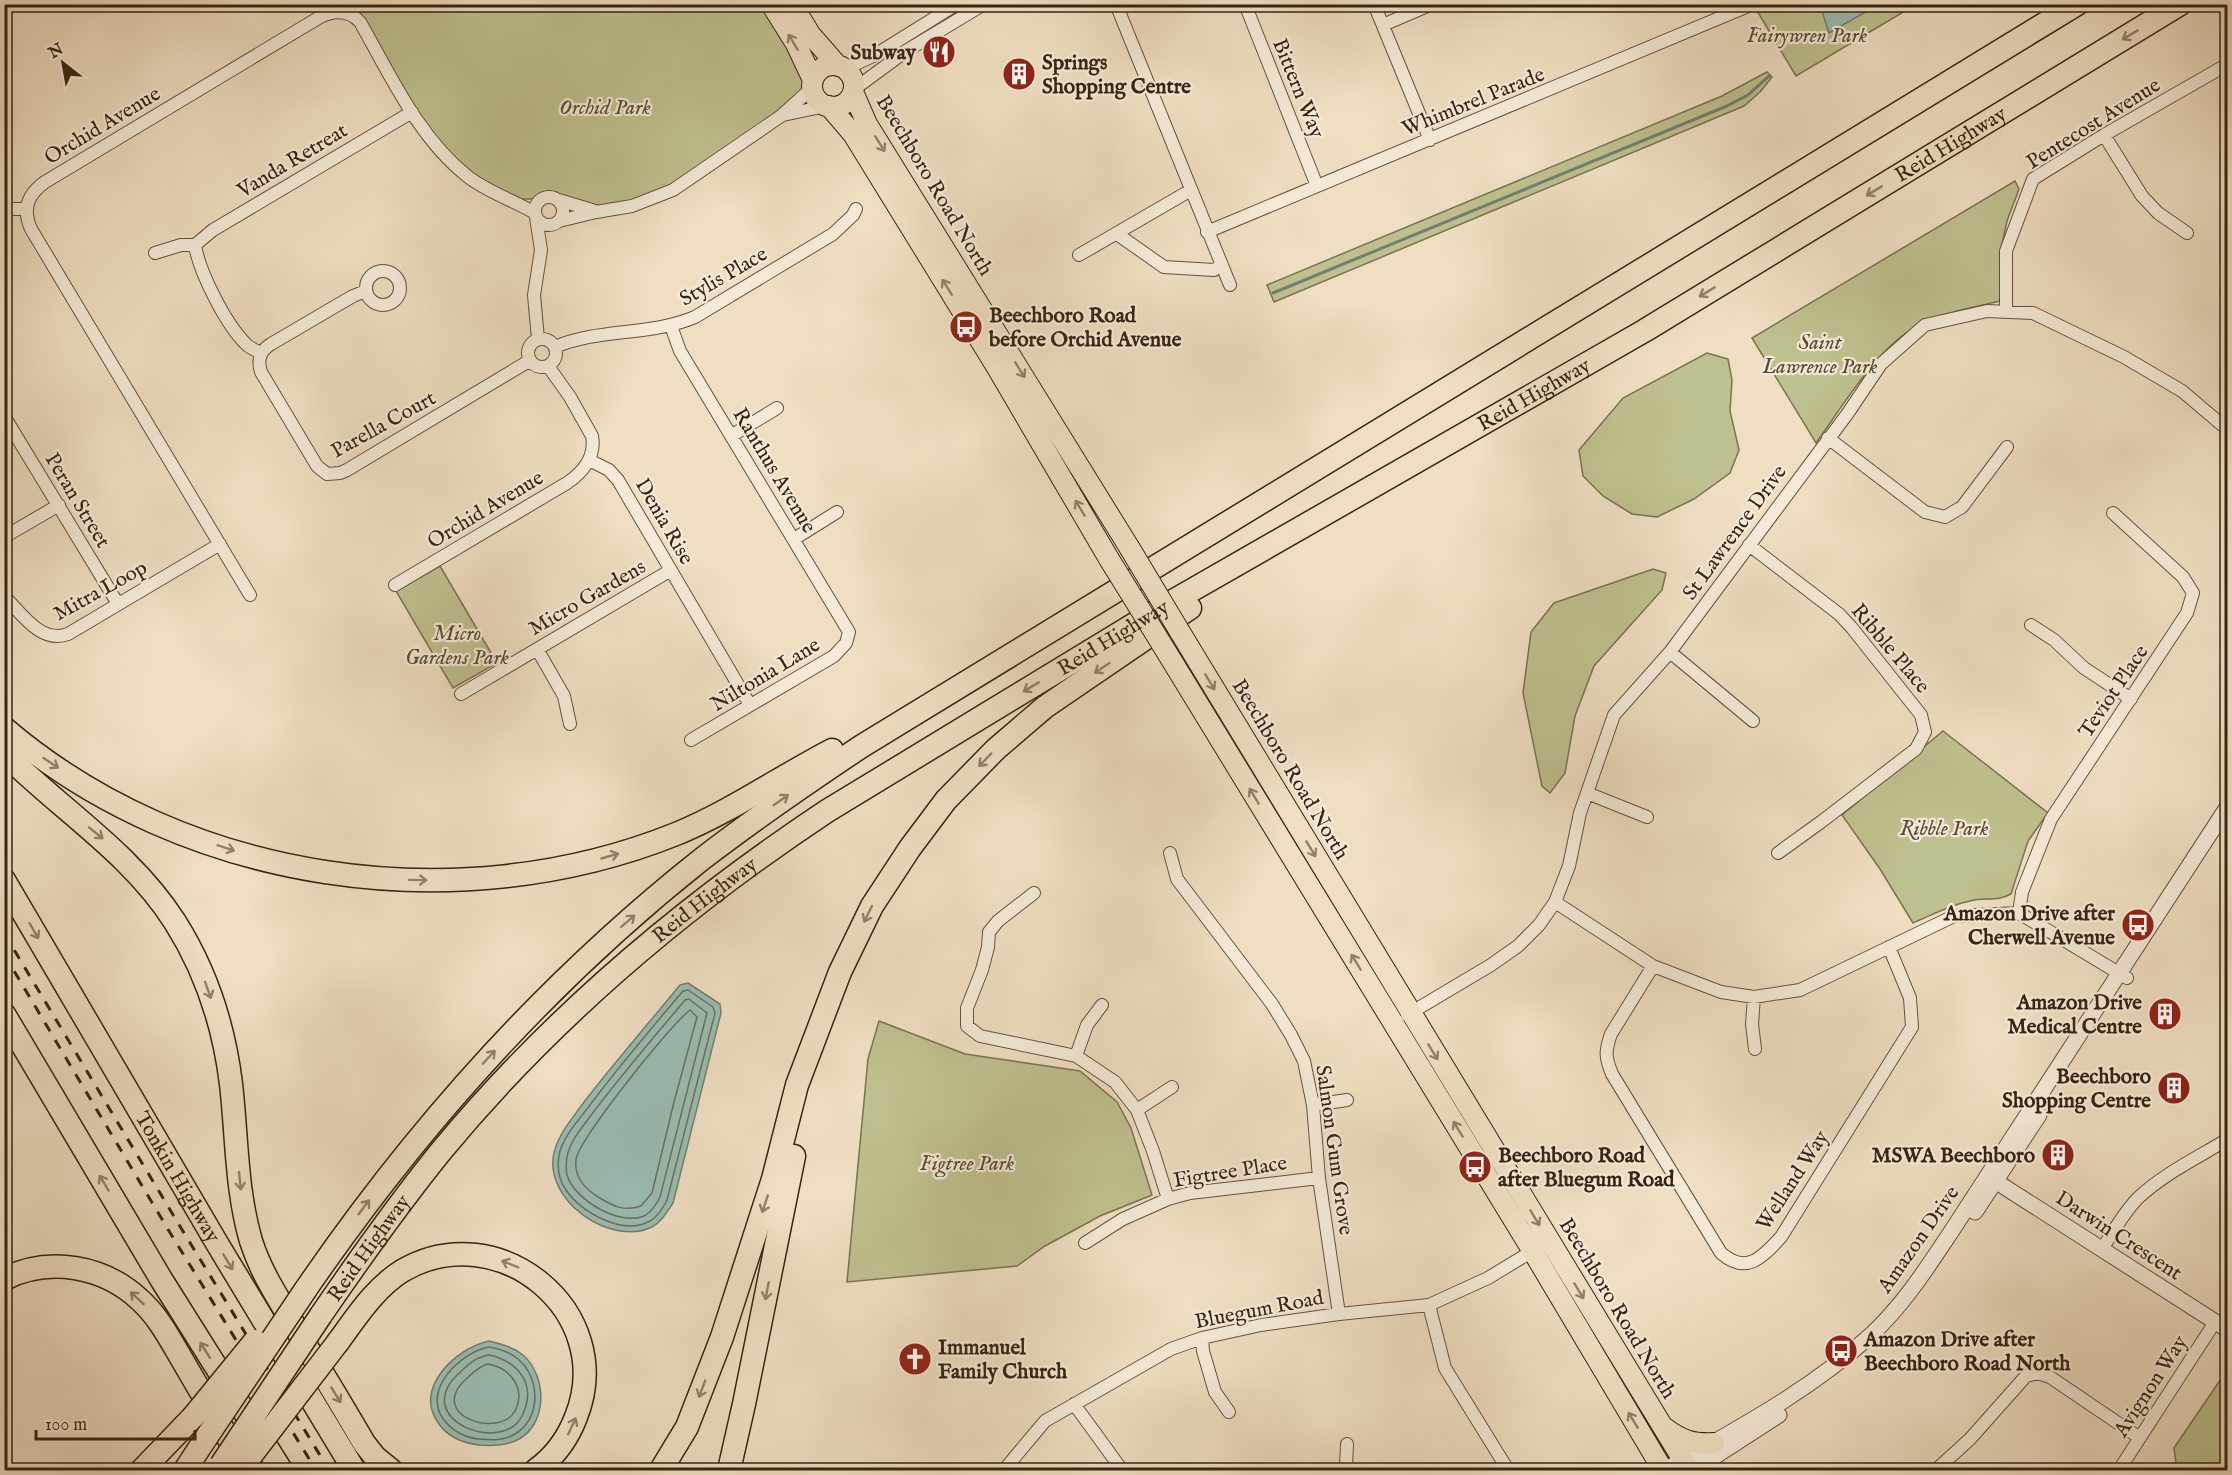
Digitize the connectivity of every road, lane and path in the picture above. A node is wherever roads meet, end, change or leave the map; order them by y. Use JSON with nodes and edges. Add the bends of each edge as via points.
{"nodes":[{"id":1,"x":771,"y":4,"type":"edge"},
{"id":2,"x":792,"y":4,"type":"edge"},
{"id":3,"x":957,"y":4,"type":"edge"},
{"id":4,"x":984,"y":4,"type":"edge"},
{"id":5,"x":1116,"y":4,"type":"edge"},
{"id":6,"x":1245,"y":4,"type":"edge"},
{"id":7,"x":1374,"y":4,"type":"edge"},
{"id":8,"x":1432,"y":4,"type":"edge"},
{"id":9,"x":1754,"y":4,"type":"edge"},
{"id":10,"x":2078,"y":4,"type":"edge"},
{"id":11,"x":2180,"y":4,"type":"edge"},
{"id":12,"x":351,"y":9,"type":"edge"},
{"id":13,"x":1383,"y":25,"type":"junction"},
{"id":14,"x":880,"y":51,"type":"junction"},
{"id":15,"x":906,"y":51,"type":"junction"},
{"id":16,"x":2228,"y":64,"type":"edge"},
{"id":17,"x":841,"y":67,"type":"junction"},
{"id":18,"x":812,"y":84,"type":"junction"},
{"id":19,"x":853,"y":91,"type":"junction"},
{"id":20,"x":827,"y":106,"type":"junction"},
{"id":21,"x":412,"y":112,"type":"junction"},
{"id":22,"x":782,"y":116,"type":"junction"},
{"id":23,"x":2104,"y":135,"type":"junction"},
{"id":24,"x":1430,"y":140,"type":"junction"},
{"id":25,"x":1317,"y":186,"type":"junction"},
{"id":26,"x":1191,"y":190,"type":"junction"},
{"id":27,"x":542,"y":198,"type":"junction"},
{"id":28,"x":510,"y":199,"type":"junction"},
{"id":29,"x":559,"y":200,"type":"junction"},
{"id":30,"x":4,"y":208,"type":"edge"},
{"id":31,"x":26,"y":209,"type":"junction"},
{"id":32,"x":856,"y":209,"type":"dead end"},
{"id":33,"x":596,"y":212,"type":"junction"},
{"id":34,"x":536,"y":215,"type":"junction"},
{"id":35,"x":557,"y":222,"type":"junction"},
{"id":36,"x":1208,"y":232,"type":"junction"},
{"id":37,"x":2187,"y":232,"type":"dead end"},
{"id":38,"x":1117,"y":234,"type":"junction"},
{"id":39,"x":195,"y":245,"type":"junction"},
{"id":40,"x":541,"y":250,"type":"junction"},
{"id":41,"x":155,"y":253,"type":"dead end"},
{"id":42,"x":1080,"y":255,"type":"dead end"},
{"id":43,"x":1222,"y":266,"type":"junction"},
{"id":44,"x":1230,"y":285,"type":"dead end"},
{"id":45,"x":366,"y":291,"type":"dead end"},
{"id":46,"x":2006,"y":312,"type":"junction"},
{"id":47,"x":671,"y":326,"type":"junction"},
{"id":48,"x":538,"y":339,"type":"junction"},
{"id":49,"x":555,"y":347,"type":"junction"},
{"id":50,"x":261,"y":353,"type":"junction"},
{"id":51,"x":529,"y":360,"type":"junction"},
{"id":52,"x":548,"y":366,"type":"junction"},
{"id":53,"x":1541,"y":389,"type":"junction"},
{"id":54,"x":777,"y":408,"type":"dead end"},
{"id":55,"x":4,"y":416,"type":"edge"},
{"id":56,"x":2228,"y":430,"type":"edge"},
{"id":57,"x":731,"y":436,"type":"junction"},
{"id":58,"x":1828,"y":438,"type":"junction"},
{"id":59,"x":2007,"y":447,"type":"dead end"},
{"id":60,"x":589,"y":460,"type":"junction"},
{"id":61,"x":58,"y":505,"type":"junction"},
{"id":62,"x":837,"y":513,"type":"dead end"},
{"id":63,"x":2113,"y":513,"type":"dead end"},
{"id":64,"x":4,"y":537,"type":"edge"},
{"id":65,"x":794,"y":539,"type":"junction"},
{"id":66,"x":220,"y":544,"type":"junction"},
{"id":67,"x":1749,"y":545,"type":"junction"},
{"id":68,"x":671,"y":570,"type":"junction"},
{"id":69,"x":395,"y":585,"type":"dead end"},
{"id":70,"x":250,"y":595,"type":"dead end"},
{"id":71,"x":4,"y":596,"type":"edge"},
{"id":72,"x":118,"y":604,"type":"junction"},
{"id":73,"x":2031,"y":625,"type":"dead end"},
{"id":74,"x":849,"y":632,"type":"joint"},
{"id":75,"x":1048,"y":633,"type":"junction"},
{"id":76,"x":537,"y":649,"type":"junction"},
{"id":77,"x":1670,"y":652,"type":"junction"},
{"id":78,"x":461,"y":694,"type":"dead end"},
{"id":79,"x":2131,"y":699,"type":"junction"},
{"id":80,"x":750,"y":705,"type":"junction"},
{"id":81,"x":1753,"y":721,"type":"dead end"},
{"id":82,"x":570,"y":724,"type":"dead end"},
{"id":83,"x":4,"y":728,"type":"edge"},
{"id":84,"x":691,"y":741,"type":"dead end"},
{"id":85,"x":4,"y":753,"type":"edge"},
{"id":86,"x":1587,"y":793,"type":"junction"},
{"id":87,"x":2228,"y":806,"type":"edge"},
{"id":88,"x":1647,"y":817,"type":"dead end"},
{"id":89,"x":2228,"y":822,"type":"edge"},
{"id":90,"x":1170,"y":853,"type":"dead end"},
{"id":91,"x":1778,"y":853,"type":"dead end"},
{"id":92,"x":4,"y":880,"type":"edge"},
{"id":93,"x":1034,"y":893,"type":"dead end"},
{"id":94,"x":1555,"y":902,"type":"junction"},
{"id":95,"x":2019,"y":913,"type":"junction"},
{"id":96,"x":1889,"y":947,"type":"junction"},
{"id":97,"x":1653,"y":966,"type":"junction"},
{"id":98,"x":2123,"y":975,"type":"junction"},
{"id":99,"x":1754,"y":997,"type":"junction"},
{"id":100,"x":1102,"y":1005,"type":"dead end"},
{"id":101,"x":4,"y":1014,"type":"edge"},
{"id":102,"x":1402,"y":1019,"type":"junction"},
{"id":103,"x":819,"y":1028,"type":"junction"},
{"id":104,"x":1755,"y":1049,"type":"dead end"},
{"id":105,"x":1076,"y":1056,"type":"junction"},
{"id":106,"x":1172,"y":1087,"type":"dead end"},
{"id":107,"x":1347,"y":1100,"type":"dead end"},
{"id":108,"x":1312,"y":1105,"type":"junction"},
{"id":109,"x":1137,"y":1110,"type":"junction"},
{"id":110,"x":2228,"y":1139,"type":"edge"},
{"id":111,"x":1319,"y":1178,"type":"junction"},
{"id":112,"x":1992,"y":1179,"type":"junction"},
{"id":113,"x":1168,"y":1199,"type":"junction"},
{"id":114,"x":1085,"y":1243,"type":"dead end"},
{"id":115,"x":1541,"y":1246,"type":"junction"},
{"id":116,"x":2102,"y":1249,"type":"junction"},
{"id":117,"x":4,"y":1279,"type":"edge"},
{"id":118,"x":304,"y":1286,"type":"junction"},
{"id":119,"x":1429,"y":1305,"type":"junction"},
{"id":120,"x":1339,"y":1314,"type":"junction"},
{"id":121,"x":2221,"y":1326,"type":"edge"},
{"id":122,"x":1202,"y":1338,"type":"junction"},
{"id":123,"x":1074,"y":1404,"type":"junction"},
{"id":124,"x":1230,"y":1412,"type":"dead end"},
{"id":125,"x":1661,"y":1425,"type":"junction"},
{"id":126,"x":2140,"y":1438,"type":"junction"},
{"id":127,"x":1714,"y":1443,"type":"junction"},
{"id":128,"x":1347,"y":1444,"type":"dead end"},
{"id":129,"x":1688,"y":1467,"type":"edge"},
{"id":130,"x":226,"y":1469,"type":"edge"},
{"id":131,"x":1343,"y":1469,"type":"edge"},
{"id":132,"x":142,"y":1470,"type":"edge"},
{"id":133,"x":185,"y":1470,"type":"edge"},
{"id":134,"x":248,"y":1470,"type":"edge"},
{"id":135,"x":281,"y":1470,"type":"edge"},
{"id":136,"x":354,"y":1470,"type":"edge"},
{"id":137,"x":391,"y":1470,"type":"edge"},
{"id":138,"x":536,"y":1470,"type":"edge"},
{"id":139,"x":661,"y":1470,"type":"edge"},
{"id":140,"x":729,"y":1470,"type":"edge"},
{"id":141,"x":1004,"y":1470,"type":"edge"},
{"id":142,"x":1122,"y":1470,"type":"edge"},
{"id":143,"x":1508,"y":1470,"type":"edge"},
{"id":144,"x":1664,"y":1470,"type":"edge"},
{"id":145,"x":1936,"y":1470,"type":"edge"},
{"id":146,"x":2119,"y":1470,"type":"edge"}],
"edges":[{"from":18,"to":1,"type":"main road","one_way":true,"via":[[796,44]]},
{"from":2,"to":17,"type":"main road","via":[[810,34]]},
{"from":3,"to":14,"type":"street"},
{"from":4,"to":15,"type":"street"},
{"from":5,"to":26,"type":"street"},
{"from":6,"to":25,"type":"street","name":"Bittern Way"},
{"from":7,"to":13,"type":"street"},
{"from":8,"to":13,"type":"street"},
{"from":9,"to":24,"type":"street","name":"Whimbrel Parade"},
{"from":10,"to":75,"type":"highway","name":"Reid Highway"},
{"from":11,"to":53,"type":"highway","name":"Reid Highway","one_way":true,"via":[[1644,331]]},
{"from":12,"to":21,"type":"street","name":"Orchid Avenue"},
{"from":12,"to":31,"type":"street","name":"Orchid Avenue","via":[[320,17],[38,187]]},
{"from":13,"to":24,"type":"street"},
{"from":14,"to":15,"type":"street"},
{"from":14,"to":17,"type":"street"},
{"from":15,"to":19,"type":"street"},
{"from":16,"to":23,"type":"street","name":"Pentecost Avenue"},
{"from":17,"to":18,"type":"main road","via":[[825,67]]},
{"from":17,"to":19,"type":"main road","via":[[852,78]]},
{"from":18,"to":20,"type":"main road","via":[[816,99]]},
{"from":18,"to":22,"type":"street"},
{"from":19,"to":20,"type":"main road","via":[[846,102]]},
{"from":19,"to":102,"type":"main road","name":"Beechboro Road North","one_way":true,"bridge":true,"via":[[867,124],[1180,632]]},
{"from":20,"to":22,"type":"street"},
{"from":102,"to":20,"type":"main road","name":"Beechboro Road North","one_way":true,"bridge":true,"via":[[1161,643],[853,134]]},
{"from":21,"to":28,"type":"street","name":"Orchid Avenue","via":[[430,139],[459,168],[485,188]]},
{"from":21,"to":39,"type":"street","name":"Vanda Retreat","via":[[213,230]]},
{"from":22,"to":33,"type":"street","via":[[673,190],[632,206]]},
{"from":23,"to":37,"type":"street","via":[[2142,196],[2157,213]]},
{"from":23,"to":46,"type":"street","name":"Pentecost Avenue","via":[[2033,179],[2006,251]]},
{"from":24,"to":25,"type":"street","name":"Whimbrel Parade"},
{"from":25,"to":36,"type":"street","name":"Whimbrel Parade"},
{"from":26,"to":36,"type":"street"},
{"from":26,"to":38,"type":"street"},
{"from":27,"to":28,"type":"street","name":"Orchid Avenue"},
{"from":27,"to":29,"type":"street"},
{"from":27,"to":34,"type":"street"},
{"from":28,"to":34,"type":"street","name":"Orchid Avenue"},
{"from":29,"to":33,"type":"street"},
{"from":29,"to":35,"type":"street","via":[[564,212]]},
{"from":30,"to":31,"type":"street"},
{"from":31,"to":66,"type":"street","via":[[31,229]]},
{"from":32,"to":47,"type":"street","name":"Stylis Place","via":[[833,234],[695,317]]},
{"from":33,"to":35,"type":"street"},
{"from":34,"to":35,"type":"street","via":[[546,225]]},
{"from":34,"to":40,"type":"street"},
{"from":35,"to":40,"type":"street"},
{"from":36,"to":43,"type":"street"},
{"from":38,"to":42,"type":"street"},
{"from":38,"to":43,"type":"street","via":[[1164,267],[1214,270]]},
{"from":39,"to":41,"type":"street","name":"Vanda Retreat"},
{"from":39,"to":50,"type":"street","via":[[204,277],[236,333]]},
{"from":40,"to":48,"type":"street","via":[[534,295]]},
{"from":43,"to":44,"type":"street"},
{"from":45,"to":50,"type":"street"},
{"from":46,"to":56,"type":"street","name":"St Lawrence Drive","via":[[2033,313],[2124,357],[2182,391]]},
{"from":46,"to":58,"type":"street","name":"St Lawrence Drive","via":[[1987,311],[1925,325],[1881,364]]},
{"from":47,"to":49,"type":"street","name":"Stylis Place","via":[[584,338]]},
{"from":47,"to":57,"type":"street","name":"Ranthus Avenue","via":[[680,351]]},
{"from":48,"to":49,"type":"street","via":[[548,340]]},
{"from":48,"to":51,"type":"street","via":[[529,348]]},
{"from":49,"to":52,"type":"street","via":[[555,360]]},
{"from":50,"to":51,"type":"street","name":"Parella Court","via":[[261,372],[317,466],[327,474],[347,470]]},
{"from":51,"to":52,"type":"street","via":[[538,367]]},
{"from":52,"to":60,"type":"street","via":[[590,430],[593,443]]},
{"from":53,"to":103,"type":"highway","one_way":true,"via":[[1259,561],[1045,707],[996,749],[946,800],[872,906],[840,972]]},
{"from":53,"to":130,"type":"highway","name":"Reid Highway","one_way":true,"bridge":true,"via":[[1146,617],[827,811],[663,930],[529,1054],[403,1199],[321,1315]]},
{"from":54,"to":57,"type":"street"},
{"from":55,"to":61,"type":"street","name":"Peran Street"},
{"from":57,"to":65,"type":"street","name":"Ranthus Avenue"},
{"from":58,"to":59,"type":"street","via":[[1925,512],[1945,517],[1962,507]]},
{"from":58,"to":67,"type":"street","name":"St Lawrence Drive"},
{"from":60,"to":68,"type":"street","name":"Denia Rise","via":[[609,470],[618,480]]},
{"from":60,"to":69,"type":"street","name":"Orchid Avenue","via":[[567,483]]},
{"from":61,"to":64,"type":"street"},
{"from":61,"to":72,"type":"street","name":"Peran Street"},
{"from":62,"to":65,"type":"street"},
{"from":63,"to":79,"type":"street","name":"Teviot Place","via":[[2183,577],[2193,593],[2187,613]]},
{"from":65,"to":74,"type":"street","name":"Ranthus Avenue"},
{"from":66,"to":70,"type":"street"},
{"from":66,"to":72,"type":"street","name":"Mitra Loop"},
{"from":67,"to":77,"type":"street","name":"St Lawrence Drive"},
{"from":67,"to":91,"type":"street","name":"Ribble Place","via":[[1852,627],[1921,714],[1925,732],[1916,749]]},
{"from":68,"to":76,"type":"street","name":"Micro Gardens"},
{"from":68,"to":80,"type":"street","name":"Denia Rise"},
{"from":71,"to":72,"type":"street","name":"Mitra Loop","via":[[34,627],[51,637],[68,634]]},
{"from":73,"to":79,"type":"street","via":[[2084,668]]},
{"from":74,"to":80,"type":"street","name":"Niltonia Lane","via":[[846,643],[834,656]]},
{"from":83,"to":75,"type":"highway","one_way":true,"via":[[112,800],[227,849],[349,876],[474,879],[598,859],[678,834]]},
{"from":118,"to":75,"type":"highway","name":"Reid Highway","one_way":true,"via":[[423,1132],[480,1066],[555,988],[652,900],[808,782]]},
{"from":76,"to":78,"type":"street","name":"Micro Gardens"},
{"from":76,"to":82,"type":"street","via":[[564,696]]},
{"from":77,"to":81,"type":"street"},
{"from":77,"to":86,"type":"street","name":"St Lawrence Drive","via":[[1614,716]]},
{"from":79,"to":95,"type":"street","name":"Teviot Place","via":[[2051,819],[2022,892]]},
{"from":80,"to":84,"type":"street","name":"Niltonia Lane"},
{"from":85,"to":137,"type":"highway","one_way":true,"via":[[131,866],[154,892],[192,952],[214,1006],[226,1052],[242,1201],[252,1243],[268,1282],[364,1443]]},
{"from":86,"to":88,"type":"street"},
{"from":86,"to":94,"type":"street","name":"St Lawrence Drive","via":[[1569,866]]},
{"from":87,"to":98,"type":"street","name":"Amazon Drive"},
{"from":89,"to":98,"type":"street","name":"Amazon Drive"},
{"from":90,"to":108,"type":"street","name":"Salmon Gum Grove","via":[[1177,879],[1292,1035],[1305,1061]]},
{"from":92,"to":136,"type":"highway","name":"Tonkin Highway","one_way":true},
{"from":93,"to":105,"type":"street","via":[[989,932],[984,963],[967,1008],[967,1026],[980,1036]]},
{"from":94,"to":97,"type":"street"},
{"from":94,"to":102,"type":"street","name":"St Lawrence Drive","via":[[1518,945]]},
{"from":95,"to":96,"type":"street","via":[[1954,916]]},
{"from":95,"to":98,"type":"street"},
{"from":96,"to":97,"type":"street","name":"Welland Way","via":[[1910,998],[1912,1027],[1781,1237],[1756,1260],[1743,1264],[1731,1262],[1720,1253],[1606,1059],[1611,1034]]},
{"from":96,"to":99,"type":"street","via":[[1800,990]]},
{"from":97,"to":99,"type":"street","via":[[1721,993]]},
{"from":98,"to":112,"type":"street","name":"Amazon Drive"},
{"from":99,"to":104,"type":"street"},
{"from":100,"to":105,"type":"street","via":[[1087,1025]]},
{"from":135,"to":101,"type":"highway","one_way":true,"via":[[161,1279]]},
{"from":102,"to":115,"type":"main road","name":"Beechboro Road North"},
{"from":103,"to":139,"type":"highway","one_way":true,"via":[[797,1085],[773,1179],[722,1337],[687,1427]]},
{"from":103,"to":140,"type":"highway","one_way":true},
{"from":105,"to":109,"type":"street","via":[[1115,1082]]},
{"from":106,"to":109,"type":"street"},
{"from":107,"to":108,"type":"street"},
{"from":108,"to":111,"type":"street","name":"Salmon Gum Grove"},
{"from":109,"to":113,"type":"street"},
{"from":110,"to":116,"type":"street","via":[[2147,1190],[2127,1211]]},
{"from":111,"to":113,"type":"street","name":"Figtree Place"},
{"from":111,"to":120,"type":"street","name":"Salmon Gum Grove"},
{"from":112,"to":116,"type":"street","name":"Darwin Crescent"},
{"from":112,"to":127,"type":"street","name":"Amazon Drive","via":[[1919,1280],[1873,1333],[1819,1377]]},
{"from":112,"to":129,"type":"street","name":"Amazon Drive","via":[[1930,1280],[1876,1342],[1828,1382]]},
{"from":113,"to":114,"type":"street","name":"Figtree Place","via":[[1122,1219]]},
{"from":115,"to":119,"type":"street","name":"Bluegum Road","via":[[1488,1278]]},
{"from":115,"to":125,"type":"main road","name":"Beechboro Road North","one_way":true},
{"from":144,"to":115,"type":"main road","name":"Beechboro Road North","one_way":true},
{"from":116,"to":121,"type":"street","name":"Darwin Crescent"},
{"from":134,"to":117,"type":"highway","one_way":true,"via":[[164,1330],[128,1289],[96,1273],[61,1266],[25,1271]]},
{"from":118,"to":132,"type":"highway","bridge":true,"via":[[193,1417]]},
{"from":118,"to":133,"type":"highway","name":"Reid Highway","bridge":true},
{"from":119,"to":120,"type":"street","name":"Bluegum Road"},
{"from":119,"to":143,"type":"street","via":[[1445,1368]]},
{"from":120,"to":122,"type":"street","name":"Bluegum Road"},
{"from":121,"to":126,"type":"street","name":"Avignon Way"},
{"from":122,"to":123,"type":"street","name":"Bluegum Road","via":[[1171,1349]]},
{"from":122,"to":124,"type":"street","via":[[1215,1392]]},
{"from":123,"to":141,"type":"street","name":"Bluegum Road","via":[[1044,1421]]},
{"from":123,"to":142,"type":"street"},
{"from":125,"to":127,"type":"main road","via":[[1688,1442]]},
{"from":125,"to":129,"type":"main road","name":"Beechboro Road North"},
{"from":126,"to":145,"type":"street","via":[[2050,1377],[2032,1373]]},
{"from":126,"to":146,"type":"street","name":"Avignon Way"},
{"from":127,"to":129,"type":"street","name":"Amazon Drive"},
{"from":128,"to":131,"type":"street"},
{"from":129,"to":144,"type":"street","name":"Amazon Drive"},
{"from":138,"to":130,"type":"highway","one_way":true,"bridge":true,"via":[[552,1456],[572,1426],[583,1392],[579,1338],[552,1292],[524,1270],[490,1257],[472,1255],[419,1263],[388,1281]]}]}
